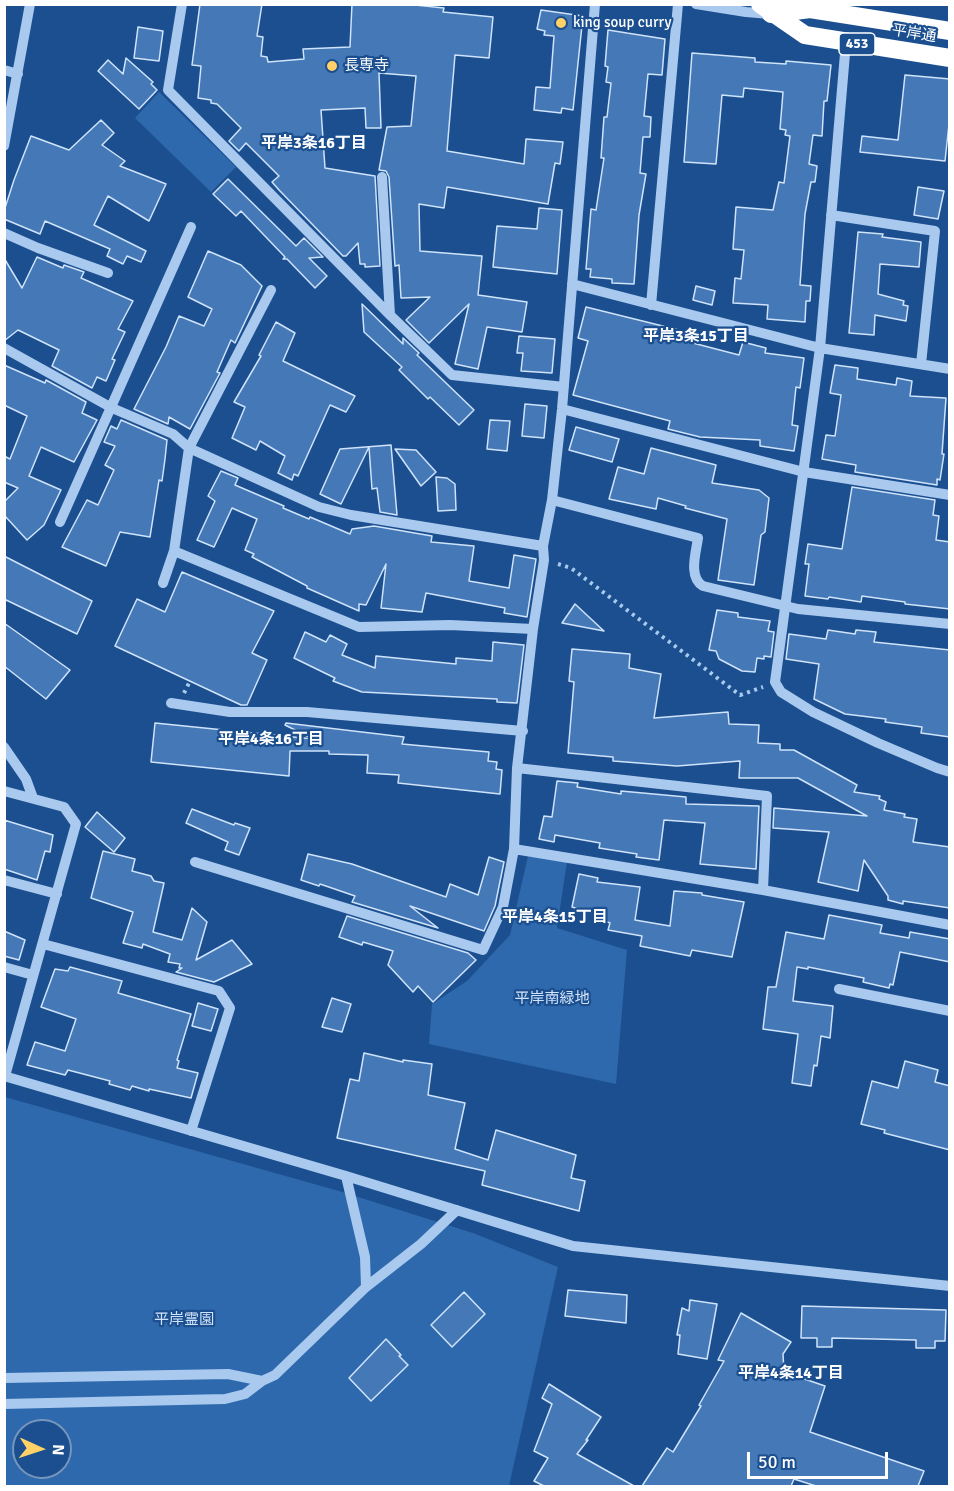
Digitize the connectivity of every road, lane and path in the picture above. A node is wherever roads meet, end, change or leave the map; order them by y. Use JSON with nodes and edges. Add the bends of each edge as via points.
{"nodes":[{"id":1,"x":30,"y":4,"type":"edge"},
{"id":2,"x":182,"y":4,"type":"edge"},
{"id":3,"x":595,"y":4,"type":"edge"},
{"id":4,"x":678,"y":4,"type":"edge"},
{"id":5,"x":696,"y":4,"type":"edge"},
{"id":6,"x":770,"y":8,"type":"edge"},
{"id":7,"x":950,"y":31,"type":"edge"},
{"id":8,"x":846,"y":42,"type":"junction"},
{"id":9,"x":950,"y":58,"type":"edge"},
{"id":10,"x":4,"y":70,"type":"edge"},
{"id":11,"x":18,"y":74,"type":"junction"},
{"id":12,"x":4,"y":146,"type":"edge"},
{"id":13,"x":382,"y":177,"type":"dead end"},
{"id":14,"x":831,"y":215,"type":"junction"},
{"id":15,"x":191,"y":227,"type":"dead end"},
{"id":16,"x":4,"y":232,"type":"edge"},
{"id":17,"x":108,"y":273,"type":"dead end"},
{"id":18,"x":572,"y":284,"type":"junction"},
{"id":19,"x":271,"y":290,"type":"dead end"},
{"id":20,"x":651,"y":305,"type":"junction"},
{"id":21,"x":390,"y":315,"type":"junction"},
{"id":22,"x":4,"y":348,"type":"edge"},
{"id":23,"x":820,"y":348,"type":"junction"},
{"id":24,"x":921,"y":364,"type":"junction"},
{"id":25,"x":950,"y":369,"type":"edge"},
{"id":26,"x":564,"y":387,"type":"junction"},
{"id":27,"x":112,"y":408,"type":"junction"},
{"id":28,"x":562,"y":410,"type":"junction"},
{"id":29,"x":189,"y":448,"type":"junction"},
{"id":30,"x":804,"y":472,"type":"junction"},
{"id":31,"x":950,"y":495,"type":"edge"},
{"id":32,"x":552,"y":500,"type":"junction"},
{"id":33,"x":60,"y":522,"type":"dead end"},
{"id":34,"x":543,"y":546,"type":"junction"},
{"id":35,"x":174,"y":551,"type":"junction"},
{"id":36,"x":544,"y":560,"type":"junction"},
{"id":37,"x":164,"y":583,"type":"dead end"},
{"id":38,"x":786,"y":606,"type":"junction"},
{"id":39,"x":950,"y":624,"type":"edge"},
{"id":40,"x":533,"y":628,"type":"junction"},
{"id":41,"x":775,"y":682,"type":"junction"},
{"id":42,"x":171,"y":703,"type":"dead end"},
{"id":43,"x":523,"y":731,"type":"junction"},
{"id":44,"x":4,"y":747,"type":"edge"},
{"id":45,"x":517,"y":768,"type":"junction"},
{"id":46,"x":950,"y":772,"type":"edge"},
{"id":47,"x":4,"y":791,"type":"edge"},
{"id":48,"x":33,"y":798,"type":"junction"},
{"id":49,"x":514,"y":849,"type":"junction"},
{"id":50,"x":195,"y":862,"type":"dead end"},
{"id":51,"x":4,"y":880,"type":"edge"},
{"id":52,"x":763,"y":890,"type":"junction"},
{"id":53,"x":57,"y":894,"type":"junction"},
{"id":54,"x":950,"y":925,"type":"edge"},
{"id":55,"x":42,"y":944,"type":"junction"},
{"id":56,"x":4,"y":967,"type":"edge"},
{"id":57,"x":33,"y":975,"type":"junction"},
{"id":58,"x":839,"y":989,"type":"dead end"},
{"id":59,"x":950,"y":1011,"type":"edge"},
{"id":60,"x":5,"y":1076,"type":"edge"},
{"id":61,"x":191,"y":1131,"type":"junction"},
{"id":62,"x":346,"y":1176,"type":"junction"},
{"id":63,"x":457,"y":1210,"type":"junction"},
{"id":64,"x":950,"y":1286,"type":"edge"},
{"id":65,"x":366,"y":1287,"type":"junction"},
{"id":66,"x":4,"y":1378,"type":"edge"},
{"id":67,"x":262,"y":1381,"type":"junction"},
{"id":68,"x":4,"y":1404,"type":"edge"}],
"edges":[{"from":1,"to":11,"type":"street"},
{"from":2,"to":21,"type":"street","via":[[168,90]]},
{"from":3,"to":18,"type":"street"},
{"from":4,"to":20,"type":"street"},
{"from":5,"to":6,"type":"street","name":"平岸通","via":[[746,12]]},
{"from":6,"to":7,"type":"highway","name":"平岸通","number":"453","via":[[810,9]]},
{"from":6,"to":8,"type":"highway","name":"平岸通","number":"453","via":[[805,35]]},
{"from":8,"to":9,"type":"highway","name":"平岸通","number":"453"},
{"from":8,"to":14,"type":"street"},
{"from":10,"to":11,"type":"street"},
{"from":11,"to":12,"type":"street"},
{"from":13,"to":21,"type":"street"},
{"from":14,"to":23,"type":"street"},
{"from":14,"to":24,"type":"street","via":[[935,231]]},
{"from":15,"to":27,"type":"street"},
{"from":16,"to":17,"type":"street"},
{"from":18,"to":20,"type":"street"},
{"from":18,"to":26,"type":"street"},
{"from":19,"to":29,"type":"street"},
{"from":20,"to":23,"type":"street"},
{"from":21,"to":26,"type":"street","via":[[452,375]]},
{"from":22,"to":27,"type":"street"},
{"from":23,"to":24,"type":"street"},
{"from":23,"to":30,"type":"street"},
{"from":24,"to":25,"type":"street"},
{"from":26,"to":28,"type":"street"},
{"from":27,"to":29,"type":"street","via":[[173,434]]},
{"from":27,"to":33,"type":"street"},
{"from":28,"to":30,"type":"street"},
{"from":28,"to":32,"type":"street"},
{"from":29,"to":34,"type":"street","via":[[319,507],[351,516]]},
{"from":29,"to":35,"type":"street"},
{"from":30,"to":31,"type":"street"},
{"from":30,"to":38,"type":"street"},
{"from":32,"to":34,"type":"street"},
{"from":32,"to":38,"type":"street","via":[[698,538],[694,576],[697,582]]},
{"from":34,"to":36,"type":"street"},
{"from":35,"to":37,"type":"street"},
{"from":35,"to":40,"type":"street","via":[[358,627]]},
{"from":36,"to":40,"type":"street"},
{"from":36,"to":41,"type":"path","via":[[571,568],[740,695]]},
{"from":38,"to":39,"type":"street"},
{"from":38,"to":41,"type":"street"},
{"from":40,"to":43,"type":"street"},
{"from":41,"to":46,"type":"street","via":[[781,692],[813,712]]},
{"from":42,"to":43,"type":"street","via":[[230,712],[307,712]]},
{"from":43,"to":45,"type":"street"},
{"from":44,"to":48,"type":"street","via":[[26,779]]},
{"from":45,"to":49,"type":"street"},
{"from":45,"to":52,"type":"street","via":[[767,796]]},
{"from":47,"to":48,"type":"street"},
{"from":48,"to":53,"type":"street","via":[[64,807],[75,824]]},
{"from":49,"to":50,"type":"street","via":[[503,908],[483,950]]},
{"from":49,"to":52,"type":"street"},
{"from":51,"to":53,"type":"street"},
{"from":52,"to":54,"type":"street"},
{"from":53,"to":55,"type":"street"},
{"from":55,"to":57,"type":"street"},
{"from":55,"to":61,"type":"street","via":[[219,992],[230,1008]]},
{"from":56,"to":57,"type":"street"},
{"from":57,"to":60,"type":"street"},
{"from":58,"to":59,"type":"street"},
{"from":60,"to":61,"type":"street"},
{"from":61,"to":62,"type":"street"},
{"from":62,"to":63,"type":"street"},
{"from":62,"to":65,"type":"street","via":[[365,1257]]},
{"from":63,"to":64,"type":"street","via":[[573,1246]]},
{"from":63,"to":65,"type":"street"},
{"from":65,"to":67,"type":"street","via":[[275,1375]]},
{"from":66,"to":67,"type":"street","via":[[228,1374]]},
{"from":67,"to":68,"type":"street","via":[[245,1394],[225,1399]]}]}
